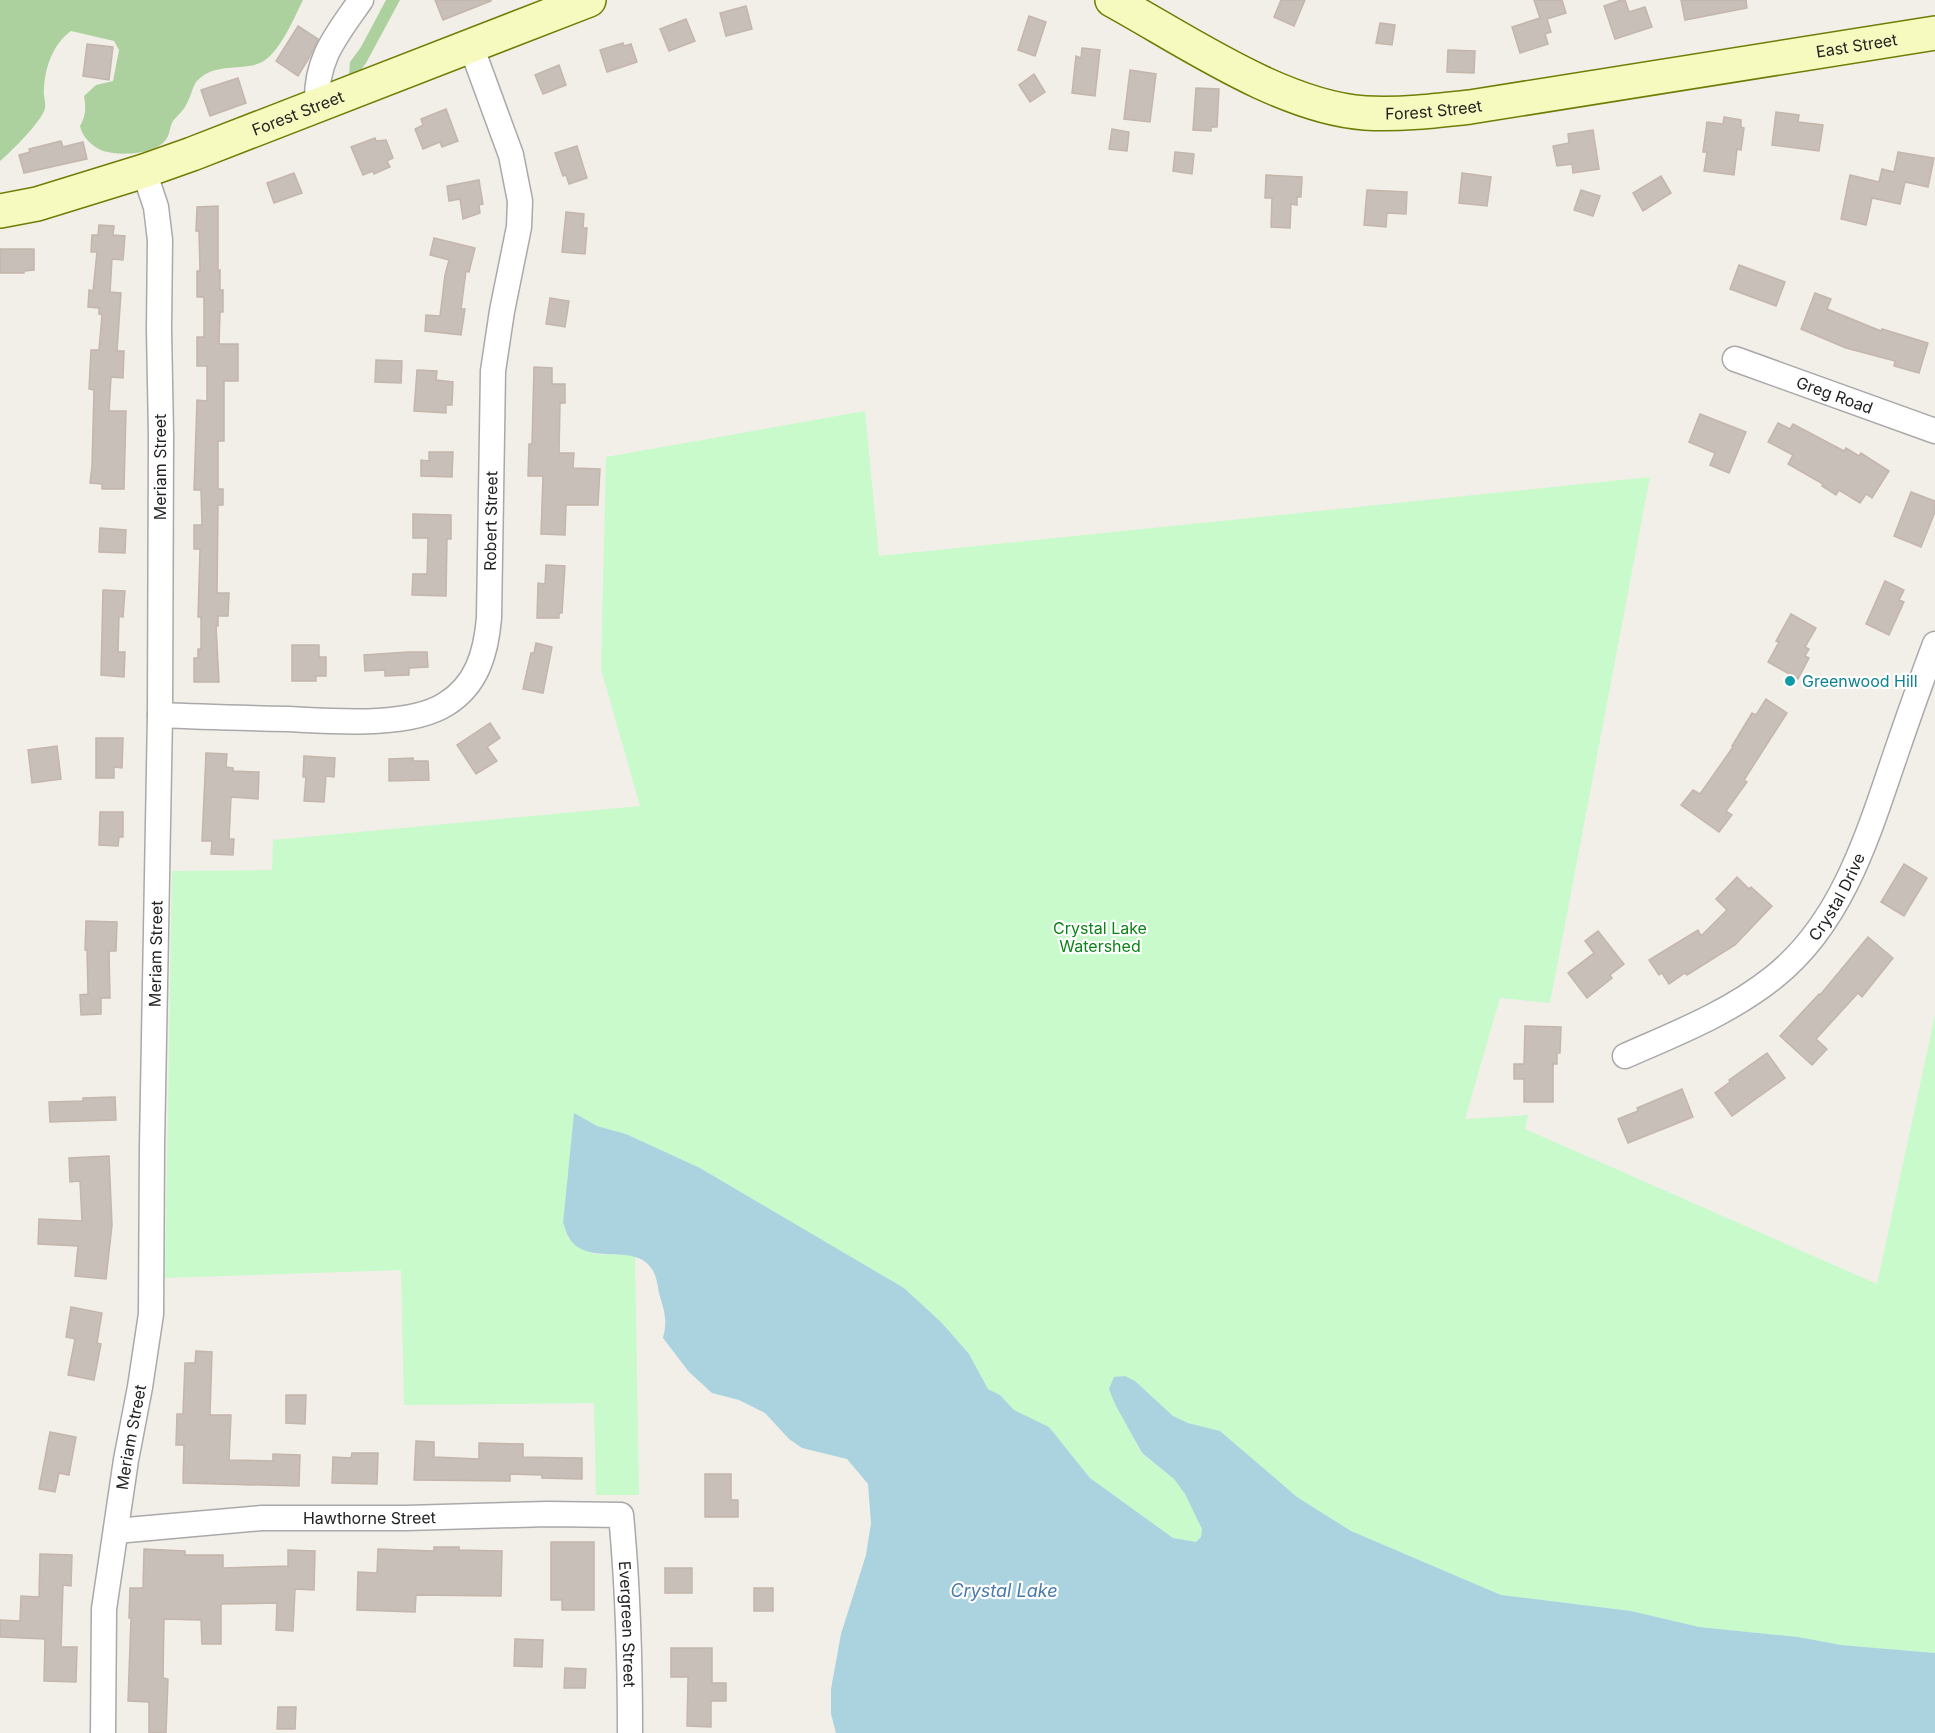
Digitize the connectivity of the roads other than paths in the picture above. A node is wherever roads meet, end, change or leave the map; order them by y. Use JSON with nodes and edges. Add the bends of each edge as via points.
{"nodes":[{"id":1,"x":361,"y":0,"type":"edge"},
{"id":2,"x":589,"y":0,"type":"edge"},
{"id":3,"x":1112,"y":0,"type":"edge"},
{"id":4,"x":1935,"y":33,"type":"edge"},
{"id":5,"x":471,"y":46,"type":"junction"},
{"id":6,"x":1777,"y":58,"type":"joint"},
{"id":7,"x":317,"y":106,"type":"junction"},
{"id":8,"x":144,"y":171,"type":"junction"},
{"id":9,"x":0,"y":211,"type":"edge"},
{"id":10,"x":1735,"y":359,"type":"dead end"},
{"id":11,"x":1935,"y":431,"type":"edge"},
{"id":12,"x":1935,"y":644,"type":"edge"},
{"id":13,"x":160,"y":715,"type":"junction"},
{"id":14,"x":1625,"y":1056,"type":"dead end"},
{"id":15,"x":621,"y":1515,"type":"joint"},
{"id":16,"x":116,"y":1531,"type":"junction"},
{"id":17,"x":103,"y":1733,"type":"edge"},
{"id":18,"x":630,"y":1733,"type":"edge"}],
"edges":[{"from":1,"to":7,"type":"street","via":[[321,65]]},
{"from":2,"to":5,"type":"main road","name":"Forest Street"},
{"from":3,"to":6,"type":"main road","name":"Forest Street","via":[[1217,60],[1286,93],[1321,105],[1365,113],[1470,107]]},
{"from":4,"to":6,"type":"main road","name":"East Street"},
{"from":5,"to":7,"type":"main road","name":"Forest Street"},
{"from":5,"to":13,"type":"street","name":"Robert Street","via":[[511,155],[520,201],[519,227],[493,370],[489,618],[487,642],[478,669],[464,690],[446,705],[409,717],[359,721]]},
{"from":7,"to":8,"type":"main road","name":"Forest Street"},
{"from":8,"to":9,"type":"main road","name":"Forest Street","via":[[37,204]]},
{"from":8,"to":13,"type":"street","name":"Meriam Street","via":[[156,207],[159,240]]},
{"from":10,"to":11,"type":"street","name":"Greg Road"},
{"from":12,"to":14,"type":"street","name":"Crystal Drive","via":[[1861,851],[1837,900],[1812,938],[1782,970],[1752,993],[1701,1023]]},
{"from":13,"to":16,"type":"street","name":"Meriam Street","via":[[151,1314]]},
{"from":15,"to":16,"type":"street","name":"Hawthorne Street","via":[[262,1518]]},
{"from":15,"to":18,"type":"street","name":"Evergreen Street","via":[[629,1629]]},
{"from":16,"to":17,"type":"street","name":"Meriam Street","via":[[104,1609]]}]}
